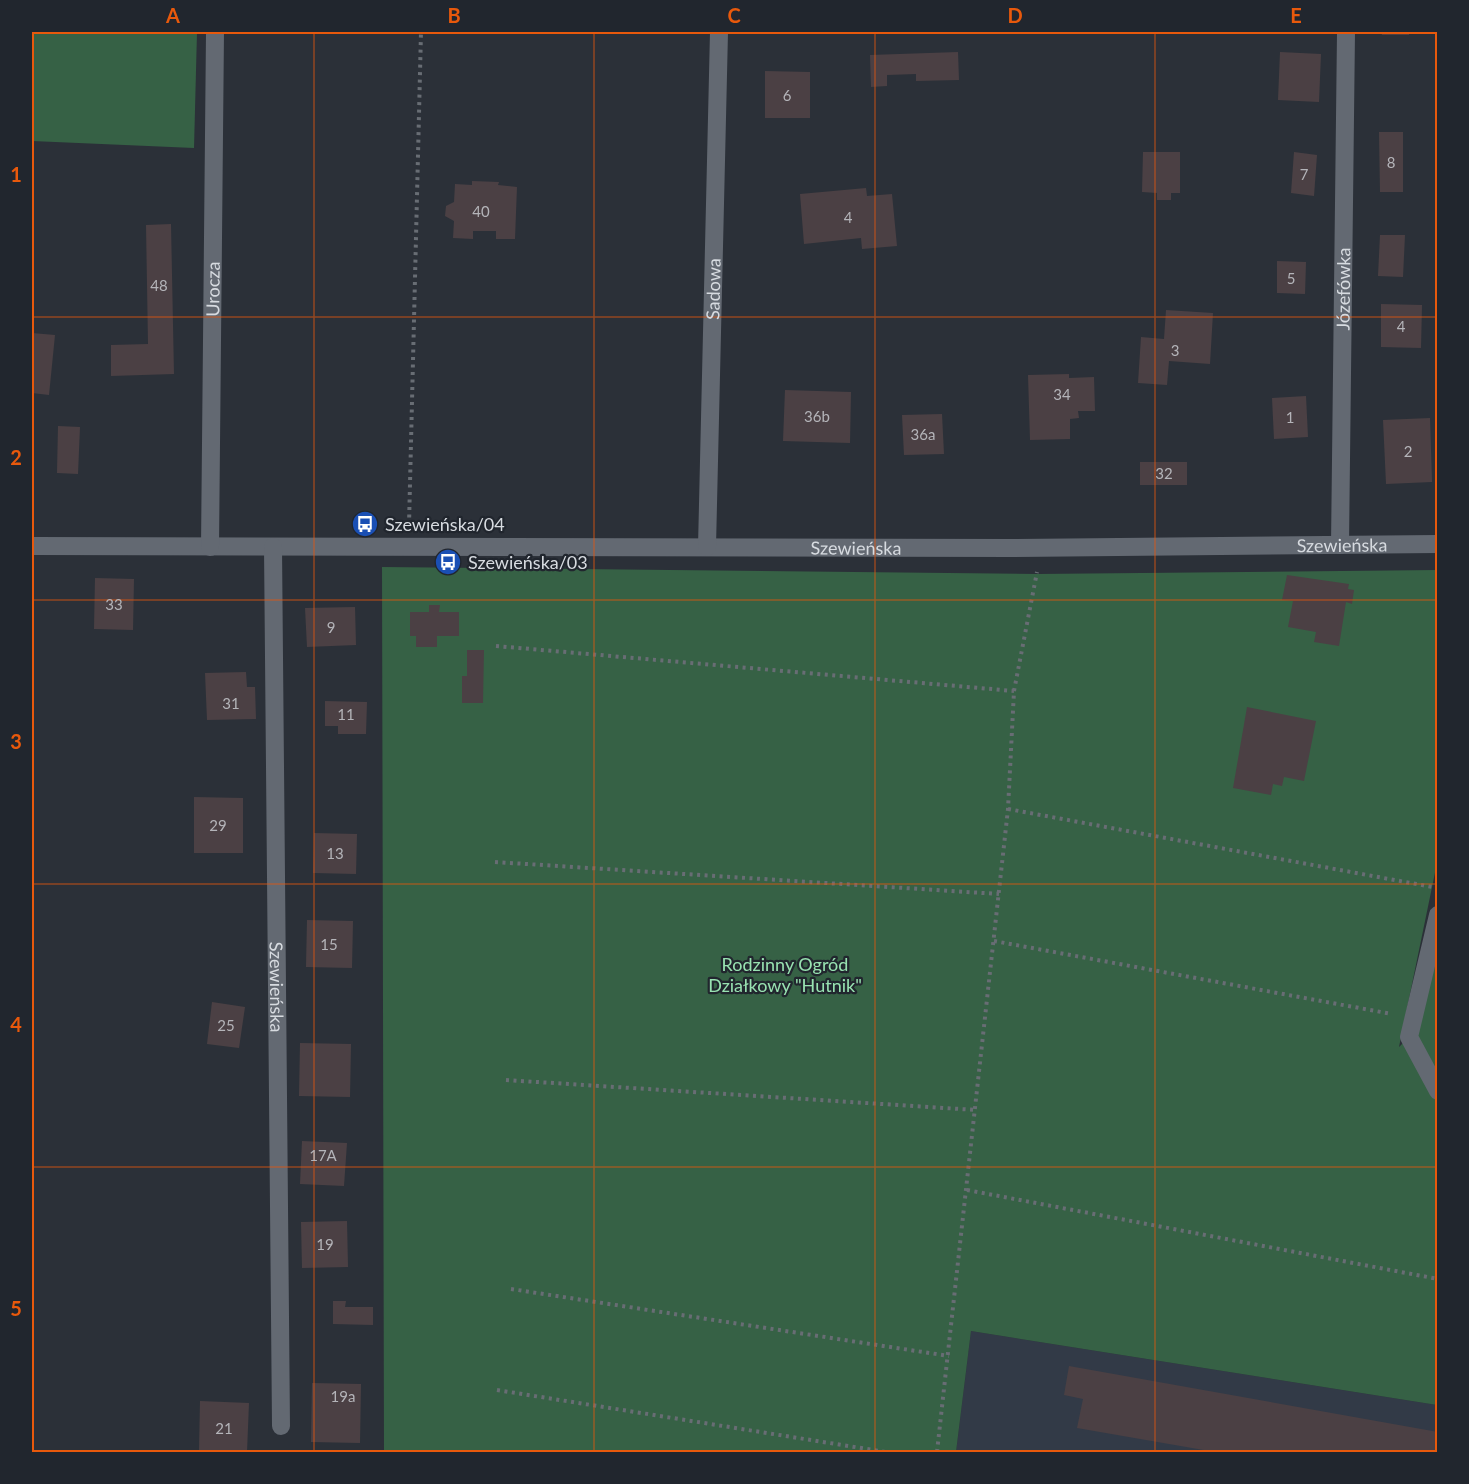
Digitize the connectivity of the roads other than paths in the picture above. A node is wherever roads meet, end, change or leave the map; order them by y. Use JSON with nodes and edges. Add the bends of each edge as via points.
{"nodes":[{"id":1,"x":215,"y":32,"type":"edge"},
{"id":2,"x":719,"y":32,"type":"edge"},
{"id":3,"x":1346,"y":32,"type":"edge"},
{"id":4,"x":1437,"y":544,"type":"edge"},
{"id":5,"x":1340,"y":545,"type":"junction"},
{"id":6,"x":32,"y":546,"type":"edge"},
{"id":7,"x":210,"y":547,"type":"junction"},
{"id":8,"x":273,"y":547,"type":"junction"},
{"id":9,"x":707,"y":548,"type":"junction"},
{"id":10,"x":1437,"y":915,"type":"edge"},
{"id":11,"x":1437,"y":1091,"type":"edge"},
{"id":12,"x":281,"y":1426,"type":"dead end"}],
"edges":[{"from":1,"to":7,"type":"street","name":"Urocza"},
{"from":2,"to":9,"type":"street","name":"Sadowa"},
{"from":3,"to":5,"type":"street","name":"Józefówka"},
{"from":4,"to":5,"type":"street","name":"Szewieńska"},
{"from":5,"to":9,"type":"street","name":"Szewieńska"},
{"from":6,"to":7,"type":"street","name":"Szewieńska"},
{"from":7,"to":8,"type":"street","name":"Szewieńska"},
{"from":8,"to":9,"type":"street","name":"Szewieńska"},
{"from":8,"to":12,"type":"street","name":"Szewieńska"},
{"from":10,"to":11,"type":"street","via":[[1409,1037]]}]}
